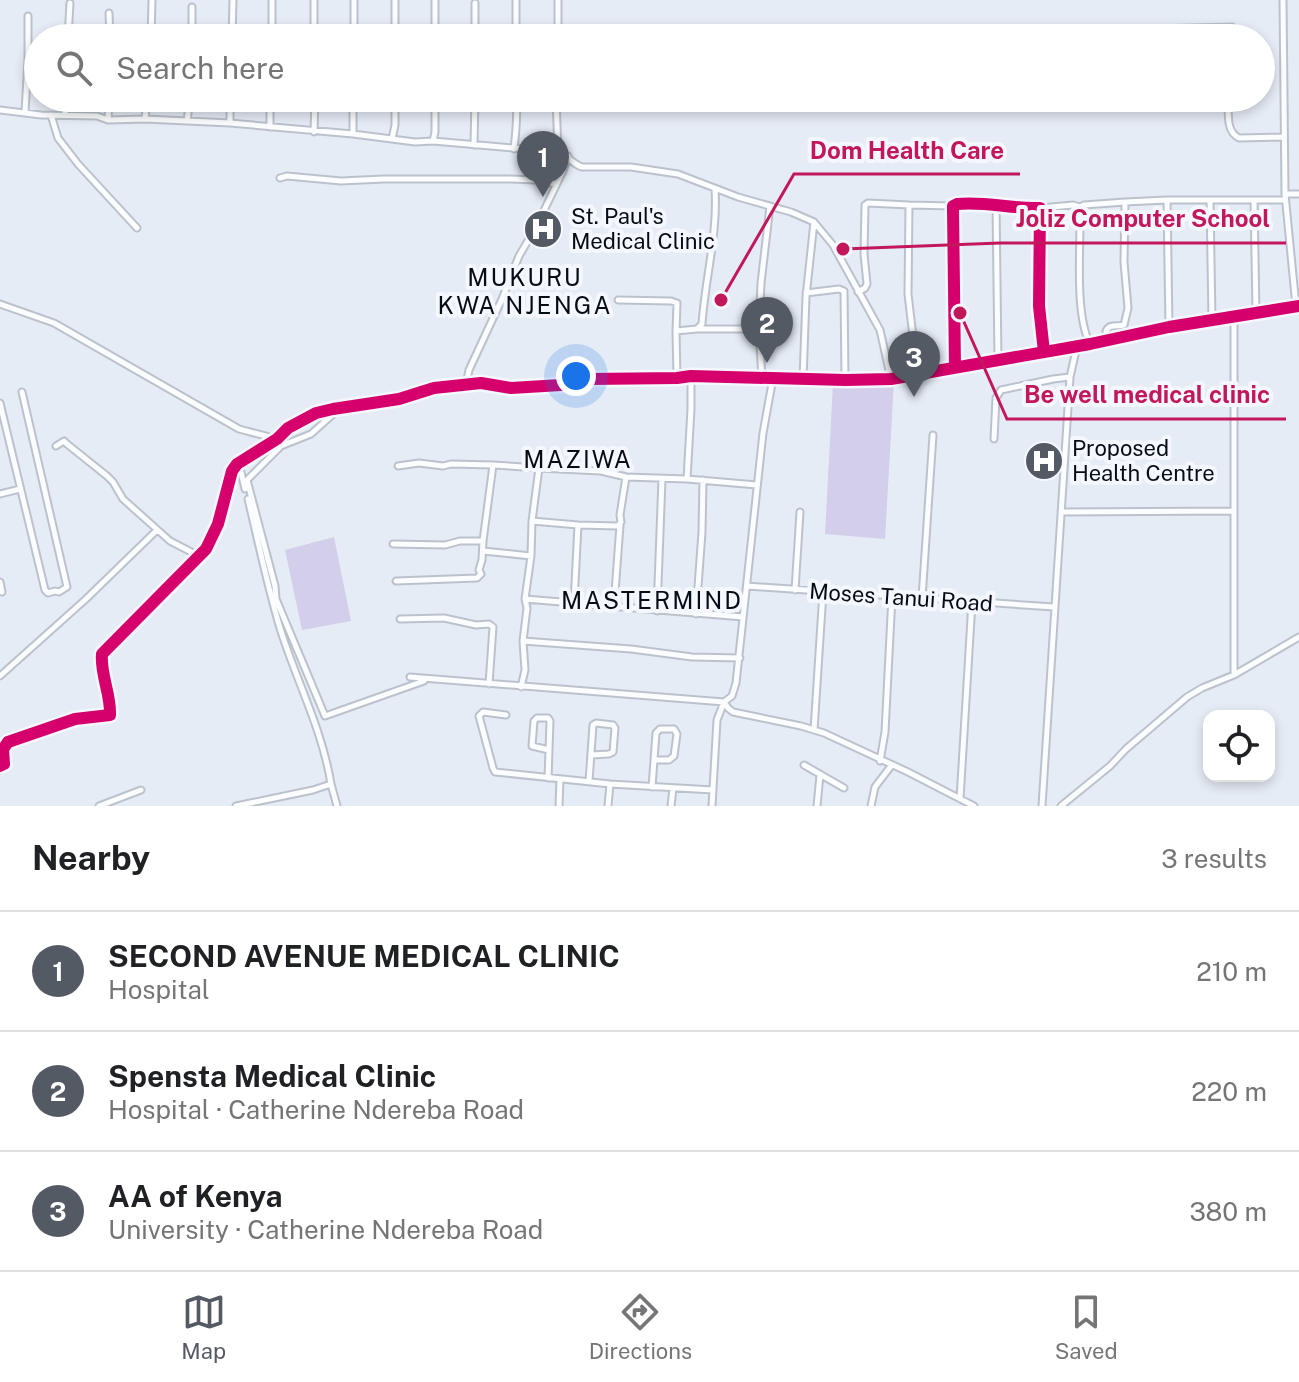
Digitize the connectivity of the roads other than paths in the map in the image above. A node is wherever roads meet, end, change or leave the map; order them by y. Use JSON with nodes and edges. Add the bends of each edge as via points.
{"nodes":[{"id":1,"x":152,"y":0,"type":"edge"},
{"id":2,"x":233,"y":0,"type":"edge"},
{"id":3,"x":272,"y":0,"type":"edge"},
{"id":4,"x":314,"y":0,"type":"edge"},
{"id":5,"x":354,"y":0,"type":"edge"},
{"id":6,"x":395,"y":0,"type":"edge"},
{"id":7,"x":435,"y":0,"type":"edge"},
{"id":8,"x":516,"y":0,"type":"edge"},
{"id":9,"x":558,"y":0,"type":"edge"},
{"id":10,"x":1283,"y":0,"type":"edge"},
{"id":11,"x":70,"y":3,"type":"dead end"},
{"id":12,"x":475,"y":3,"type":"dead end"},
{"id":13,"x":192,"y":7,"type":"dead end"},
{"id":14,"x":109,"y":13,"type":"dead end"},
{"id":15,"x":28,"y":16,"type":"dead end"},
{"id":16,"x":28,"y":24,"type":"edge"},
{"id":17,"x":69,"y":24,"type":"edge"},
{"id":18,"x":109,"y":24,"type":"edge"},
{"id":19,"x":151,"y":24,"type":"edge"},
{"id":20,"x":192,"y":24,"type":"edge"},
{"id":21,"x":232,"y":24,"type":"edge"},
{"id":22,"x":272,"y":24,"type":"edge"},
{"id":23,"x":314,"y":24,"type":"edge"},
{"id":24,"x":354,"y":24,"type":"edge"},
{"id":25,"x":395,"y":24,"type":"edge"},
{"id":26,"x":435,"y":24,"type":"edge"},
{"id":27,"x":475,"y":24,"type":"edge"},
{"id":28,"x":516,"y":24,"type":"edge"},
{"id":29,"x":558,"y":24,"type":"edge"},
{"id":30,"x":0,"y":110,"type":"edge"},
{"id":31,"x":24,"y":112,"type":"edge"},
{"id":32,"x":25,"y":112,"type":"edge"},
{"id":33,"x":65,"y":112,"type":"edge"},
{"id":34,"x":108,"y":112,"type":"edge"},
{"id":35,"x":146,"y":112,"type":"edge"},
{"id":36,"x":188,"y":112,"type":"edge"},
{"id":37,"x":230,"y":112,"type":"edge"},
{"id":38,"x":270,"y":112,"type":"edge"},
{"id":39,"x":315,"y":112,"type":"edge"},
{"id":40,"x":353,"y":112,"type":"edge"},
{"id":41,"x":395,"y":112,"type":"edge"},
{"id":42,"x":435,"y":112,"type":"edge"},
{"id":43,"x":475,"y":112,"type":"edge"},
{"id":44,"x":518,"y":112,"type":"edge"},
{"id":45,"x":557,"y":112,"type":"edge"},
{"id":46,"x":1229,"y":112,"type":"edge"},
{"id":47,"x":51,"y":115,"type":"junction"},
{"id":48,"x":65,"y":115,"type":"junction"},
{"id":49,"x":145,"y":119,"type":"junction"},
{"id":50,"x":108,"y":120,"type":"junction"},
{"id":51,"x":187,"y":121,"type":"junction"},
{"id":52,"x":230,"y":123,"type":"junction"},
{"id":53,"x":270,"y":127,"type":"junction"},
{"id":54,"x":314,"y":132,"type":"junction"},
{"id":55,"x":353,"y":134,"type":"junction"},
{"id":56,"x":1284,"y":137,"type":"junction"},
{"id":57,"x":392,"y":139,"type":"junction"},
{"id":58,"x":433,"y":141,"type":"junction"},
{"id":59,"x":474,"y":145,"type":"junction"},
{"id":60,"x":514,"y":149,"type":"junction"},
{"id":61,"x":558,"y":152,"type":"junction"},
{"id":62,"x":568,"y":156,"type":"junction"},
{"id":63,"x":280,"y":178,"type":"dead end"},
{"id":64,"x":556,"y":184,"type":"junction"},
{"id":65,"x":715,"y":189,"type":"junction"},
{"id":66,"x":1299,"y":194,"type":"edge"},
{"id":67,"x":1285,"y":197,"type":"junction"},
{"id":68,"x":1167,"y":200,"type":"junction"},
{"id":69,"x":1254,"y":200,"type":"junction"},
{"id":70,"x":1210,"y":201,"type":"junction"},
{"id":71,"x":1125,"y":202,"type":"junction"},
{"id":72,"x":996,"y":204,"type":"junction"},
{"id":73,"x":909,"y":205,"type":"junction"},
{"id":74,"x":770,"y":206,"type":"junction"},
{"id":75,"x":953,"y":206,"type":"junction"},
{"id":76,"x":1080,"y":207,"type":"junction"},
{"id":77,"x":1040,"y":208,"type":"junction"},
{"id":78,"x":814,"y":222,"type":"junction"},
{"id":79,"x":137,"y":228,"type":"dead end"},
{"id":80,"x":858,"y":292,"type":"junction"},
{"id":81,"x":806,"y":293,"type":"junction"},
{"id":82,"x":618,"y":300,"type":"dead end"},
{"id":83,"x":0,"y":304,"type":"edge"},
{"id":84,"x":1298,"y":306,"type":"edge"},
{"id":85,"x":1256,"y":313,"type":"junction"},
{"id":86,"x":1234,"y":317,"type":"junction"},
{"id":87,"x":1212,"y":320,"type":"junction"},
{"id":88,"x":1169,"y":327,"type":"junction"},
{"id":89,"x":697,"y":329,"type":"junction"},
{"id":90,"x":759,"y":329,"type":"junction"},
{"id":91,"x":676,"y":331,"type":"junction"},
{"id":92,"x":1111,"y":339,"type":"junction"},
{"id":93,"x":1090,"y":344,"type":"junction"},
{"id":94,"x":1077,"y":346,"type":"junction"},
{"id":95,"x":1044,"y":352,"type":"junction"},
{"id":96,"x":998,"y":360,"type":"junction"},
{"id":97,"x":955,"y":367,"type":"junction"},
{"id":98,"x":913,"y":375,"type":"junction"},
{"id":99,"x":691,"y":376,"type":"junction"},
{"id":100,"x":1070,"y":377,"type":"junction"},
{"id":101,"x":677,"y":378,"type":"junction"},
{"id":102,"x":762,"y":378,"type":"junction"},
{"id":103,"x":773,"y":378,"type":"junction"},
{"id":104,"x":803,"y":379,"type":"junction"},
{"id":105,"x":891,"y":379,"type":"junction"},
{"id":106,"x":845,"y":380,"type":"junction"},
{"id":107,"x":466,"y":385,"type":"junction"},
{"id":108,"x":22,"y":392,"type":"dead end"},
{"id":109,"x":0,"y":403,"type":"edge"},
{"id":110,"x":340,"y":408,"type":"junction"},
{"id":111,"x":933,"y":435,"type":"dead end"},
{"id":112,"x":277,"y":439,"type":"junction"},
{"id":113,"x":994,"y":439,"type":"dead end"},
{"id":114,"x":56,"y":446,"type":"dead end"},
{"id":115,"x":239,"y":463,"type":"junction"},
{"id":116,"x":493,"y":465,"type":"junction"},
{"id":117,"x":398,"y":466,"type":"dead end"},
{"id":118,"x":539,"y":468,"type":"junction"},
{"id":119,"x":626,"y":477,"type":"junction"},
{"id":120,"x":662,"y":479,"type":"junction"},
{"id":121,"x":687,"y":479,"type":"junction"},
{"id":122,"x":703,"y":480,"type":"junction"},
{"id":123,"x":757,"y":485,"type":"junction"},
{"id":124,"x":20,"y":489,"type":"junction"},
{"id":125,"x":0,"y":494,"type":"edge"},
{"id":126,"x":1234,"y":511,"type":"junction"},
{"id":127,"x":800,"y":512,"type":"dead end"},
{"id":128,"x":1061,"y":512,"type":"junction"},
{"id":129,"x":532,"y":521,"type":"junction"},
{"id":130,"x":578,"y":525,"type":"junction"},
{"id":131,"x":620,"y":525,"type":"junction"},
{"id":132,"x":157,"y":530,"type":"junction"},
{"id":133,"x":483,"y":541,"type":"junction"},
{"id":134,"x":393,"y":544,"type":"dead end"},
{"id":135,"x":483,"y":551,"type":"junction"},
{"id":136,"x":199,"y":556,"type":"junction"},
{"id":137,"x":531,"y":556,"type":"junction"},
{"id":138,"x":396,"y":581,"type":"dead end"},
{"id":139,"x":0,"y":582,"type":"edge"},
{"id":140,"x":747,"y":586,"type":"junction"},
{"id":141,"x":795,"y":590,"type":"junction"},
{"id":142,"x":2,"y":592,"type":"dead end"},
{"id":143,"x":823,"y":592,"type":"junction"},
{"id":144,"x":892,"y":596,"type":"junction"},
{"id":145,"x":922,"y":598,"type":"junction"},
{"id":146,"x":525,"y":599,"type":"junction"},
{"id":147,"x":972,"y":602,"type":"junction"},
{"id":148,"x":574,"y":603,"type":"junction"},
{"id":149,"x":614,"y":606,"type":"junction"},
{"id":150,"x":1054,"y":607,"type":"junction"},
{"id":151,"x":657,"y":611,"type":"junction"},
{"id":152,"x":696,"y":614,"type":"junction"},
{"id":153,"x":743,"y":617,"type":"junction"},
{"id":154,"x":400,"y":619,"type":"dead end"},
{"id":155,"x":1299,"y":637,"type":"edge"},
{"id":156,"x":523,"y":641,"type":"junction"},
{"id":157,"x":740,"y":658,"type":"junction"},
{"id":158,"x":1234,"y":675,"type":"junction"},
{"id":159,"x":0,"y":676,"type":"edge"},
{"id":160,"x":410,"y":677,"type":"dead end"},
{"id":161,"x":428,"y":679,"type":"junction"},
{"id":162,"x":489,"y":684,"type":"junction"},
{"id":163,"x":521,"y":687,"type":"junction"},
{"id":164,"x":724,"y":702,"type":"junction"},
{"id":165,"x":506,"y":715,"type":"dead end"},
{"id":166,"x":814,"y":730,"type":"junction"},
{"id":167,"x":549,"y":750,"type":"junction"},
{"id":168,"x":592,"y":755,"type":"junction"},
{"id":169,"x":654,"y":760,"type":"junction"},
{"id":170,"x":880,"y":761,"type":"junction"},
{"id":171,"x":804,"y":765,"type":"dead end"},
{"id":172,"x":0,"y":766,"type":"edge"},
{"id":173,"x":891,"y":766,"type":"junction"},
{"id":174,"x":820,"y":774,"type":"junction"},
{"id":175,"x":548,"y":778,"type":"junction"},
{"id":176,"x":560,"y":779,"type":"junction"},
{"id":177,"x":588,"y":781,"type":"junction"},
{"id":178,"x":331,"y":784,"type":"junction"},
{"id":179,"x":610,"y":784,"type":"junction"},
{"id":180,"x":652,"y":787,"type":"junction"},
{"id":181,"x":673,"y":788,"type":"junction"},
{"id":182,"x":844,"y":788,"type":"dead end"},
{"id":183,"x":141,"y":790,"type":"dead end"},
{"id":184,"x":713,"y":790,"type":"junction"},
{"id":185,"x":960,"y":799,"type":"junction"},
{"id":186,"x":99,"y":806,"type":"edge"},
{"id":187,"x":236,"y":806,"type":"edge"},
{"id":188,"x":337,"y":806,"type":"edge"},
{"id":189,"x":559,"y":806,"type":"edge"},
{"id":190,"x":608,"y":806,"type":"edge"},
{"id":191,"x":671,"y":806,"type":"edge"},
{"id":192,"x":712,"y":806,"type":"edge"},
{"id":193,"x":817,"y":806,"type":"edge"},
{"id":194,"x":871,"y":806,"type":"edge"},
{"id":195,"x":974,"y":806,"type":"edge"},
{"id":196,"x":1042,"y":806,"type":"edge"},
{"id":197,"x":1061,"y":806,"type":"edge"}],
"edges":[{"from":1,"to":19,"type":"street"},
{"from":2,"to":21,"type":"street"},
{"from":3,"to":22,"type":"street"},
{"from":4,"to":23,"type":"street"},
{"from":5,"to":24,"type":"street"},
{"from":6,"to":25,"type":"street"},
{"from":7,"to":26,"type":"street"},
{"from":8,"to":28,"type":"street"},
{"from":9,"to":29,"type":"street"},
{"from":10,"to":56,"type":"street"},
{"from":11,"to":17,"type":"street"},
{"from":12,"to":27,"type":"street"},
{"from":13,"to":20,"type":"street"},
{"from":14,"to":18,"type":"street"},
{"from":15,"to":16,"type":"street"},
{"from":30,"to":31,"type":"street"},
{"from":32,"to":47,"type":"street"},
{"from":33,"to":48,"type":"street"},
{"from":34,"to":50,"type":"street"},
{"from":35,"to":49,"type":"street"},
{"from":36,"to":51,"type":"street"},
{"from":37,"to":52,"type":"street"},
{"from":38,"to":53,"type":"street"},
{"from":39,"to":54,"type":"street"},
{"from":40,"to":55,"type":"street"},
{"from":41,"to":57,"type":"street"},
{"from":42,"to":58,"type":"street"},
{"from":43,"to":59,"type":"street"},
{"from":44,"to":60,"type":"street"},
{"from":45,"to":61,"type":"street"},
{"from":46,"to":56,"type":"street","via":[[1234,136]]},
{"from":47,"to":48,"type":"street"},
{"from":47,"to":79,"type":"street","via":[[65,148]]},
{"from":48,"to":50,"type":"street"},
{"from":49,"to":50,"type":"street"},
{"from":49,"to":51,"type":"street"},
{"from":51,"to":52,"type":"street"},
{"from":52,"to":53,"type":"street"},
{"from":53,"to":54,"type":"street"},
{"from":54,"to":55,"type":"street"},
{"from":55,"to":57,"type":"street"},
{"from":56,"to":67,"type":"street"},
{"from":57,"to":58,"type":"street"},
{"from":58,"to":59,"type":"street"},
{"from":59,"to":60,"type":"street"},
{"from":60,"to":61,"type":"street"},
{"from":61,"to":62,"type":"street"},
{"from":62,"to":64,"type":"street"},
{"from":62,"to":65,"type":"street","via":[[582,167],[653,169]]},
{"from":63,"to":64,"type":"street","via":[[523,179]]},
{"from":64,"to":107,"type":"street","via":[[519,256]]},
{"from":65,"to":74,"type":"street"},
{"from":65,"to":89,"type":"street","via":[[702,324]]},
{"from":66,"to":67,"type":"street"},
{"from":67,"to":69,"type":"street"},
{"from":67,"to":84,"type":"street"},
{"from":68,"to":70,"type":"street"},
{"from":68,"to":71,"type":"street"},
{"from":68,"to":88,"type":"street"},
{"from":69,"to":70,"type":"street"},
{"from":69,"to":85,"type":"street"},
{"from":70,"to":87,"type":"street"},
{"from":71,"to":76,"type":"street"},
{"from":71,"to":92,"type":"street","via":[[1128,308],[1124,325],[1107,329]]},
{"from":72,"to":75,"type":"street"},
{"from":72,"to":77,"type":"street"},
{"from":72,"to":96,"type":"street"},
{"from":73,"to":75,"type":"street"},
{"from":73,"to":80,"type":"street","via":[[865,205],[867,284]]},
{"from":73,"to":98,"type":"street"},
{"from":74,"to":78,"type":"street"},
{"from":74,"to":90,"type":"street"},
{"from":75,"to":97,"type":"street"},
{"from":76,"to":77,"type":"street"},
{"from":76,"to":93,"type":"street","via":[[1081,298]]},
{"from":77,"to":95,"type":"street"},
{"from":78,"to":80,"type":"street"},
{"from":78,"to":81,"type":"street"},
{"from":80,"to":105,"type":"street","via":[[883,339]]},
{"from":81,"to":104,"type":"street"},
{"from":81,"to":106,"type":"street","via":[[844,291]]},
{"from":82,"to":91,"type":"street","via":[[677,303]]},
{"from":83,"to":112,"type":"street","via":[[54,323],[239,429]]},
{"from":84,"to":85,"type":"street"},
{"from":85,"to":86,"type":"street"},
{"from":86,"to":87,"type":"street"},
{"from":86,"to":126,"type":"street"},
{"from":87,"to":88,"type":"street"},
{"from":88,"to":92,"type":"street"},
{"from":89,"to":90,"type":"street"},
{"from":89,"to":91,"type":"street"},
{"from":90,"to":102,"type":"street"},
{"from":91,"to":101,"type":"street"},
{"from":92,"to":93,"type":"street"},
{"from":93,"to":94,"type":"street"},
{"from":94,"to":95,"type":"street"},
{"from":94,"to":100,"type":"street"},
{"from":95,"to":96,"type":"street"},
{"from":96,"to":97,"type":"street"},
{"from":97,"to":98,"type":"street"},
{"from":98,"to":105,"type":"street"},
{"from":99,"to":101,"type":"street"},
{"from":99,"to":102,"type":"street"},
{"from":99,"to":121,"type":"street"},
{"from":100,"to":113,"type":"street","via":[[1001,390]]},
{"from":100,"to":128,"type":"street"},
{"from":101,"to":107,"type":"street","via":[[589,379],[511,388]]},
{"from":102,"to":103,"type":"street"},
{"from":103,"to":104,"type":"street"},
{"from":103,"to":123,"type":"street"},
{"from":104,"to":106,"type":"street"},
{"from":105,"to":106,"type":"street"},
{"from":107,"to":110,"type":"street"},
{"from":108,"to":124,"type":"street","via":[[67,587],[61,592],[45,590]]},
{"from":109,"to":124,"type":"street"},
{"from":110,"to":112,"type":"street","via":[[300,420]]},
{"from":110,"to":161,"type":"street","via":[[311,434],[277,449],[247,480],[276,599],[325,716]]},
{"from":111,"to":145,"type":"street"},
{"from":112,"to":115,"type":"street"},
{"from":114,"to":132,"type":"street","via":[[64,441],[88,460]]},
{"from":115,"to":136,"type":"street","via":[[232,471],[218,524]]},
{"from":115,"to":178,"type":"street","via":[[280,628],[314,719]]},
{"from":116,"to":117,"type":"street"},
{"from":116,"to":118,"type":"street"},
{"from":116,"to":133,"type":"street"},
{"from":118,"to":119,"type":"street"},
{"from":118,"to":129,"type":"street"},
{"from":119,"to":120,"type":"street"},
{"from":119,"to":131,"type":"street"},
{"from":120,"to":121,"type":"street"},
{"from":120,"to":151,"type":"street"},
{"from":121,"to":122,"type":"street"},
{"from":122,"to":123,"type":"street"},
{"from":122,"to":152,"type":"street"},
{"from":123,"to":140,"type":"street"},
{"from":124,"to":125,"type":"street"},
{"from":126,"to":128,"type":"street"},
{"from":126,"to":158,"type":"street"},
{"from":127,"to":141,"type":"street"},
{"from":128,"to":150,"type":"street"},
{"from":129,"to":130,"type":"street"},
{"from":129,"to":137,"type":"street"},
{"from":130,"to":131,"type":"street"},
{"from":130,"to":148,"type":"street"},
{"from":131,"to":149,"type":"street"},
{"from":132,"to":136,"type":"street"},
{"from":132,"to":159,"type":"street"},
{"from":133,"to":134,"type":"street"},
{"from":133,"to":135,"type":"street"},
{"from":135,"to":137,"type":"street"},
{"from":135,"to":138,"type":"street","via":[[477,578]]},
{"from":136,"to":172,"type":"street","via":[[102,654],[110,715],[75,719],[8,742]]},
{"from":137,"to":146,"type":"street"},
{"from":139,"to":142,"type":"street"},
{"from":140,"to":141,"type":"street","name":"Moses Tanui Road"},
{"from":140,"to":153,"type":"street"},
{"from":141,"to":143,"type":"street","name":"Moses Tanui Road"},
{"from":143,"to":144,"type":"street","name":"Moses Tanui Road"},
{"from":143,"to":166,"type":"street"},
{"from":144,"to":145,"type":"street","name":"Moses Tanui Road"},
{"from":144,"to":170,"type":"street"},
{"from":145,"to":147,"type":"street","name":"Moses Tanui Road"},
{"from":146,"to":148,"type":"street"},
{"from":146,"to":156,"type":"street"},
{"from":147,"to":150,"type":"street","name":"Moses Tanui Road"},
{"from":147,"to":185,"type":"street"},
{"from":148,"to":149,"type":"street"},
{"from":149,"to":151,"type":"street"},
{"from":150,"to":196,"type":"street"},
{"from":151,"to":152,"type":"street"},
{"from":152,"to":153,"type":"street"},
{"from":153,"to":157,"type":"street"},
{"from":154,"to":162,"type":"street","via":[[489,624]]},
{"from":155,"to":158,"type":"street"},
{"from":156,"to":157,"type":"street"},
{"from":156,"to":163,"type":"street"},
{"from":157,"to":164,"type":"street","via":[[735,690]]},
{"from":158,"to":197,"type":"street","via":[[1180,702]]},
{"from":160,"to":161,"type":"street"},
{"from":161,"to":162,"type":"street"},
{"from":162,"to":163,"type":"street"},
{"from":163,"to":164,"type":"street"},
{"from":164,"to":166,"type":"street","via":[[733,712]]},
{"from":164,"to":184,"type":"street","via":[[716,729]]},
{"from":165,"to":175,"type":"street","via":[[479,716],[494,770]]},
{"from":166,"to":170,"type":"street"},
{"from":167,"to":167,"type":"street","via":[[550,721],[537,718],[532,746]]},
{"from":167,"to":175,"type":"street"},
{"from":168,"to":168,"type":"street","via":[[613,752],[612,724],[593,725]]},
{"from":168,"to":177,"type":"street"},
{"from":169,"to":169,"type":"street","via":[[674,756],[674,729],[657,731]]},
{"from":169,"to":180,"type":"street"},
{"from":170,"to":173,"type":"street"},
{"from":171,"to":174,"type":"street"},
{"from":173,"to":185,"type":"street"},
{"from":173,"to":194,"type":"street","via":[[875,787]]},
{"from":174,"to":182,"type":"street"},
{"from":174,"to":193,"type":"street"},
{"from":175,"to":176,"type":"street"},
{"from":176,"to":177,"type":"street"},
{"from":176,"to":189,"type":"street"},
{"from":177,"to":179,"type":"street"},
{"from":178,"to":187,"type":"street"},
{"from":178,"to":188,"type":"street"},
{"from":179,"to":180,"type":"street"},
{"from":179,"to":190,"type":"street"},
{"from":180,"to":181,"type":"street"},
{"from":181,"to":184,"type":"street"},
{"from":181,"to":191,"type":"street"},
{"from":183,"to":186,"type":"street"},
{"from":184,"to":192,"type":"street"},
{"from":185,"to":195,"type":"street"}]}
